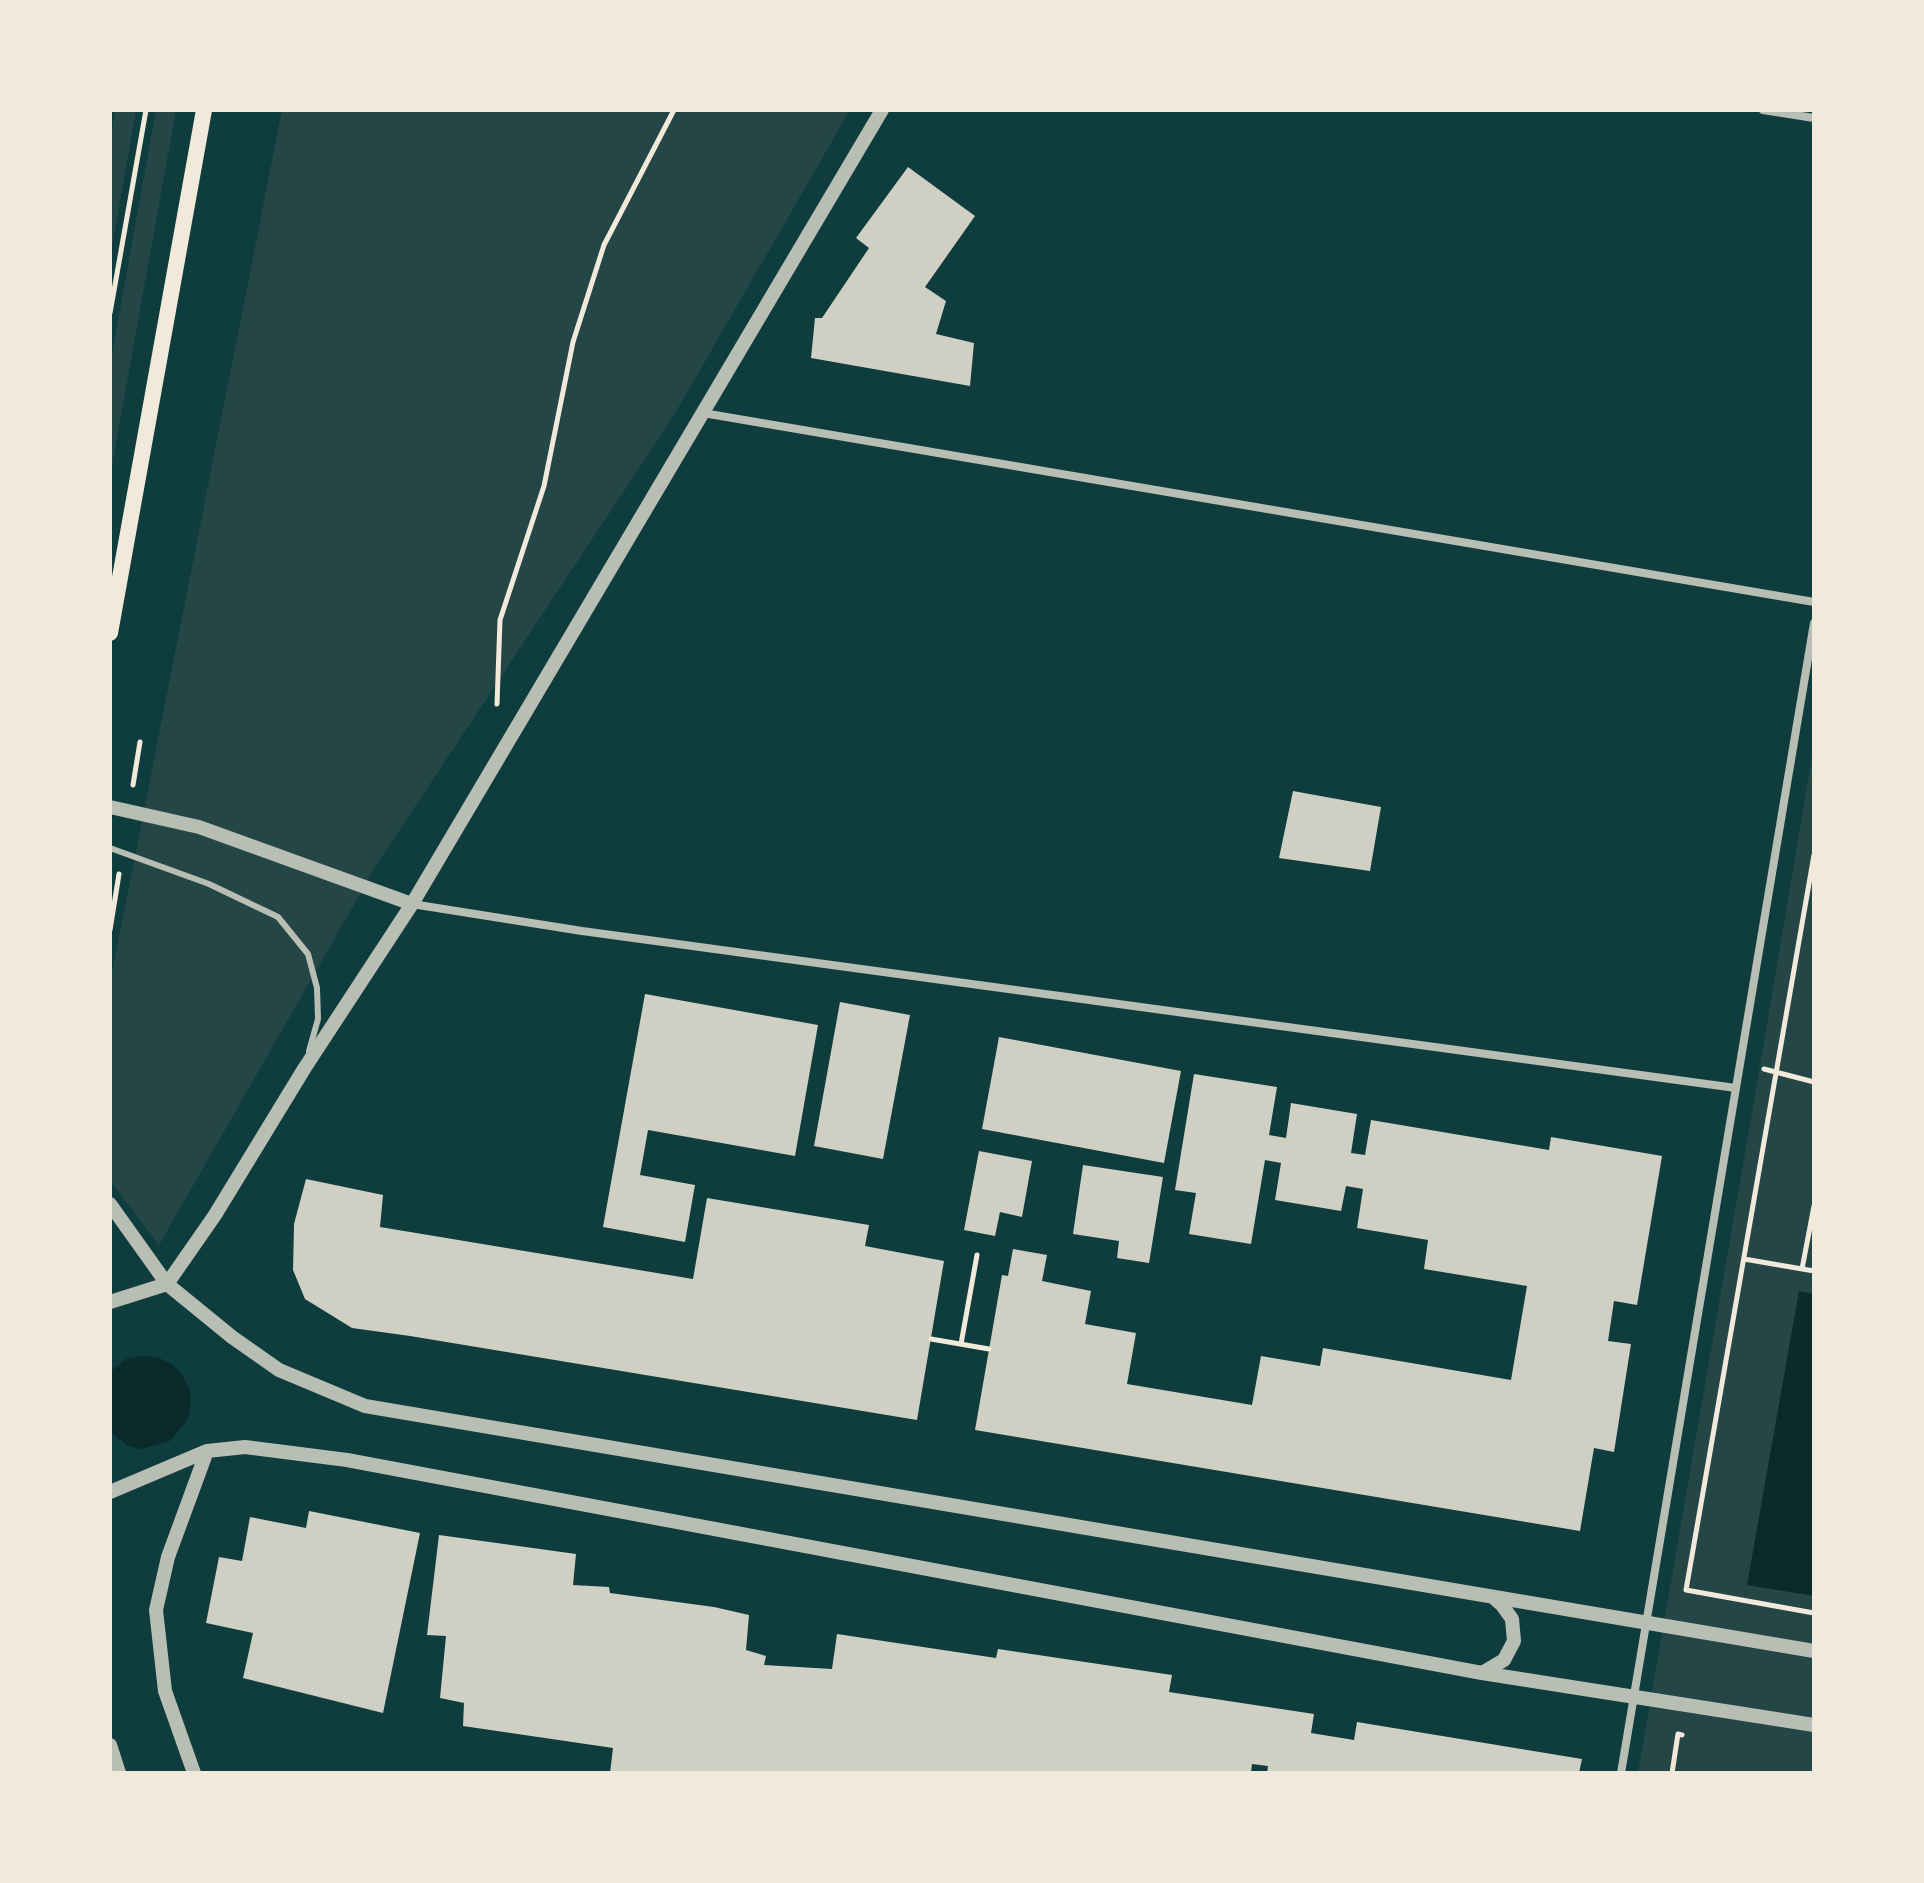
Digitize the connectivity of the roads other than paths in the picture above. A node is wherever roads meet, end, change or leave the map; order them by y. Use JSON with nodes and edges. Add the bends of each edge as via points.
{"nodes":[{"id":1,"x":204,"y":110,"type":"edge"},
{"id":2,"x":882,"y":110,"type":"edge"},
{"id":3,"x":1763,"y":110,"type":"edge"},
{"id":4,"x":1814,"y":118,"type":"edge"},
{"id":5,"x":700,"y":413,"type":"junction"},
{"id":6,"x":1814,"y":602,"type":"edge"},
{"id":7,"x":1814,"y":623,"type":"edge"},
{"id":8,"x":110,"y":633,"type":"edge"},
{"id":9,"x":110,"y":807,"type":"edge"},
{"id":10,"x":110,"y":848,"type":"edge"},
{"id":11,"x":412,"y":904,"type":"junction"},
{"id":12,"x":304,"y":1069,"type":"junction"},
{"id":13,"x":1736,"y":1088,"type":"junction"},
{"id":14,"x":110,"y":1204,"type":"edge"},
{"id":15,"x":167,"y":1284,"type":"junction"},
{"id":16,"x":110,"y":1302,"type":"edge"},
{"id":17,"x":207,"y":1451,"type":"junction"},
{"id":18,"x":110,"y":1492,"type":"edge"},
{"id":19,"x":1493,"y":1597,"type":"junction"},
{"id":20,"x":1647,"y":1623,"type":"junction"},
{"id":21,"x":1814,"y":1651,"type":"edge"},
{"id":22,"x":1482,"y":1673,"type":"junction"},
{"id":23,"x":1635,"y":1698,"type":"junction"},
{"id":24,"x":1814,"y":1725,"type":"edge"},
{"id":25,"x":110,"y":1745,"type":"edge"},
{"id":26,"x":119,"y":1773,"type":"edge"},
{"id":27,"x":194,"y":1773,"type":"edge"},
{"id":28,"x":1621,"y":1773,"type":"edge"}],
"edges":[{"from":1,"to":8,"type":"main road"},
{"from":2,"to":5,"type":"street"},
{"from":3,"to":4,"type":"street"},
{"from":5,"to":6,"type":"street"},
{"from":5,"to":11,"type":"street"},
{"from":7,"to":13,"type":"street"},
{"from":9,"to":11,"type":"street","via":[[199,827]]},
{"from":10,"to":12,"type":"lane","via":[[209,884],[278,917],[308,954],[317,988],[318,1019]]},
{"from":11,"to":12,"type":"street"},
{"from":11,"to":13,"type":"street"},
{"from":12,"to":15,"type":"street"},
{"from":13,"to":20,"type":"street"},
{"from":14,"to":15,"type":"street"},
{"from":15,"to":16,"type":"street"},
{"from":15,"to":19,"type":"street","via":[[279,1370],[365,1406]]},
{"from":17,"to":18,"type":"street"},
{"from":17,"to":22,"type":"street","via":[[245,1447],[347,1460]]},
{"from":17,"to":27,"type":"street","via":[[168,1557],[156,1610],[165,1691]]},
{"from":19,"to":20,"type":"street"},
{"from":19,"to":22,"type":"street","via":[[1512,1619],[1514,1641],[1504,1660]]},
{"from":20,"to":21,"type":"street"},
{"from":20,"to":23,"type":"street"},
{"from":22,"to":23,"type":"street"},
{"from":23,"to":24,"type":"street"},
{"from":23,"to":28,"type":"street"},
{"from":25,"to":26,"type":"street"}]}
